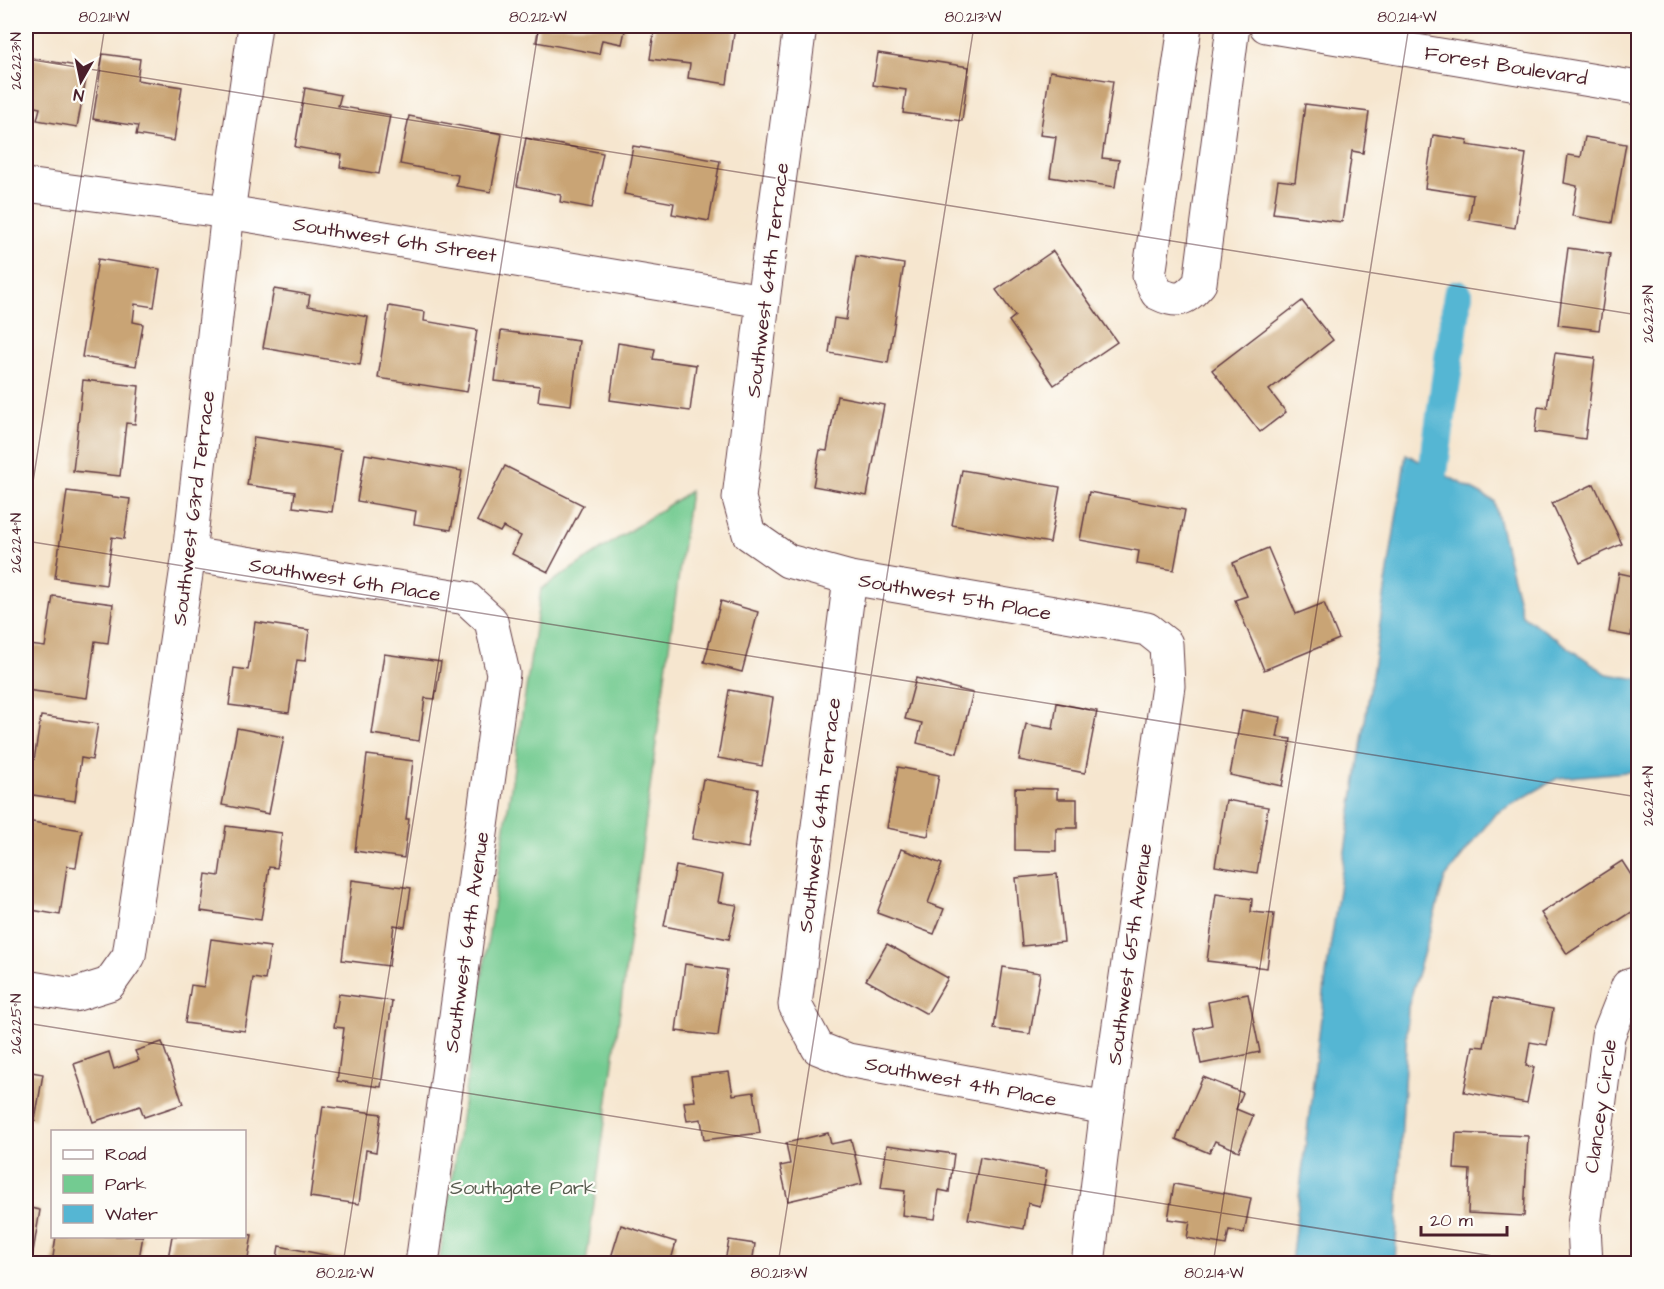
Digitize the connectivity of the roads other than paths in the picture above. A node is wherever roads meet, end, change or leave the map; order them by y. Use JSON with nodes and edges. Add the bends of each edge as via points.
{"nodes":[{"id":1,"x":255,"y":26,"type":"edge"},
{"id":2,"x":800,"y":26,"type":"edge"},
{"id":3,"x":1185,"y":26,"type":"edge"},
{"id":4,"x":1233,"y":26,"type":"edge"},
{"id":5,"x":1266,"y":26,"type":"edge"},
{"id":6,"x":1638,"y":88,"type":"edge"},
{"id":7,"x":26,"y":185,"type":"edge"},
{"id":8,"x":228,"y":212,"type":"junction"},
{"id":9,"x":763,"y":301,"type":"junction"},
{"id":10,"x":749,"y":534,"type":"joint"},
{"id":11,"x":189,"y":554,"type":"junction"},
{"id":12,"x":850,"y":578,"type":"junction"},
{"id":13,"x":491,"y":621,"type":"joint"},
{"id":14,"x":1166,"y":644,"type":"joint"},
{"id":15,"x":1633,"y":985,"type":"edge"},
{"id":16,"x":26,"y":987,"type":"edge"},
{"id":17,"x":818,"y":1047,"type":"joint"},
{"id":18,"x":1107,"y":1108,"type":"junction"},
{"id":19,"x":422,"y":1263,"type":"edge"},
{"id":20,"x":1088,"y":1263,"type":"edge"},
{"id":21,"x":1586,"y":1263,"type":"edge"}],
"edges":[{"from":1,"to":8,"type":"street","name":"Southwest 63rd Terrace"},
{"from":2,"to":9,"type":"street","name":"Southwest 64th Terrace"},
{"from":3,"to":4,"type":"street","via":[[1149,276],[1157,293],[1172,300],[1188,297],[1200,283]]},
{"from":5,"to":6,"type":"street","name":"Forest Boulevard"},
{"from":7,"to":8,"type":"street","name":"Southwest 6th Street"},
{"from":8,"to":9,"type":"street","name":"Southwest 6th Street"},
{"from":8,"to":11,"type":"street","name":"Southwest 63rd Terrace"},
{"from":9,"to":10,"type":"street","name":"Southwest 64th Terrace","via":[[739,498]]},
{"from":10,"to":12,"type":"street","name":"Southwest 5th Place","via":[[788,561]]},
{"from":11,"to":13,"type":"street","name":"Southwest 6th Place","via":[[466,598]]},
{"from":11,"to":16,"type":"street","name":"Southwest 63rd Terrace","via":[[129,956],[109,984],[74,995]]},
{"from":12,"to":14,"type":"street","name":"Southwest 5th Place","via":[[1147,629]]},
{"from":12,"to":17,"type":"street","name":"Southwest 64th Terrace","via":[[795,1005]]},
{"from":13,"to":19,"type":"street","name":"Southwest 64th Avenue","via":[[503,673]]},
{"from":14,"to":18,"type":"street","name":"Southwest 65th Avenue","via":[[1168,686]]},
{"from":15,"to":21,"type":"street","name":"Clancey Circle","via":[[1608,1036],[1584,1226]]},
{"from":17,"to":18,"type":"street","name":"Southwest 4th Place","via":[[848,1060]]},
{"from":18,"to":20,"type":"street","name":"Southwest 65th Avenue"}]}
